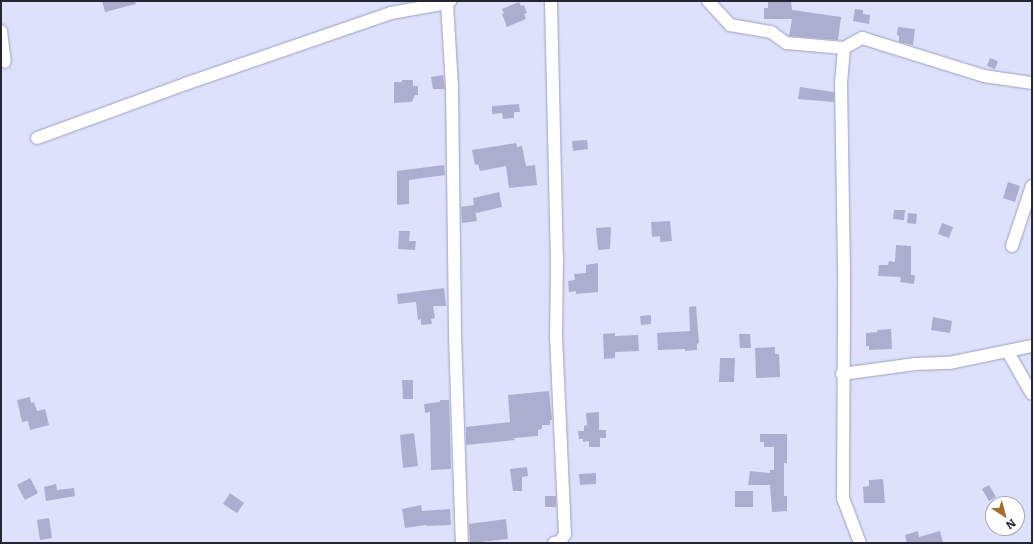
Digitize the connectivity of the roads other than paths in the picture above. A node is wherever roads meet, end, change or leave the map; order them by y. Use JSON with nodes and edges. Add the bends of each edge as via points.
{"nodes":[{"id":1,"x":551,"y":1,"type":"edge"},
{"id":2,"x":708,"y":1,"type":"edge"},
{"id":3,"x":449,"y":2,"type":"edge"},
{"id":4,"x":1,"y":31,"type":"edge"},
{"id":5,"x":844,"y":48,"type":"junction"},
{"id":6,"x":5,"y":62,"type":"dead end"},
{"id":7,"x":1032,"y":83,"type":"edge"},
{"id":8,"x":37,"y":138,"type":"dead end"},
{"id":9,"x":1032,"y":186,"type":"edge"},
{"id":10,"x":1012,"y":246,"type":"dead end"},
{"id":11,"x":1032,"y":346,"type":"edge"},
{"id":12,"x":1008,"y":352,"type":"junction"},
{"id":13,"x":842,"y":374,"type":"junction"},
{"id":14,"x":1032,"y":394,"type":"edge"},
{"id":15,"x":462,"y":543,"type":"edge"},
{"id":16,"x":554,"y":543,"type":"edge"},
{"id":17,"x":860,"y":543,"type":"edge"}],
"edges":[{"from":1,"to":16,"type":"street","via":[[558,258],[556,336],[565,534],[560,542]]},
{"from":2,"to":5,"type":"street","via":[[730,25],[771,32],[786,43]]},
{"from":3,"to":8,"type":"street","via":[[391,13]]},
{"from":3,"to":15,"type":"street","via":[[455,336]]},
{"from":4,"to":6,"type":"street"},
{"from":5,"to":7,"type":"street","via":[[862,38],[984,76]]},
{"from":5,"to":13,"type":"street","via":[[841,83],[844,271]]},
{"from":9,"to":10,"type":"street"},
{"from":11,"to":12,"type":"street"},
{"from":12,"to":13,"type":"street","via":[[948,363],[915,364]]},
{"from":12,"to":14,"type":"street"},
{"from":13,"to":17,"type":"street","via":[[843,498]]}]}
